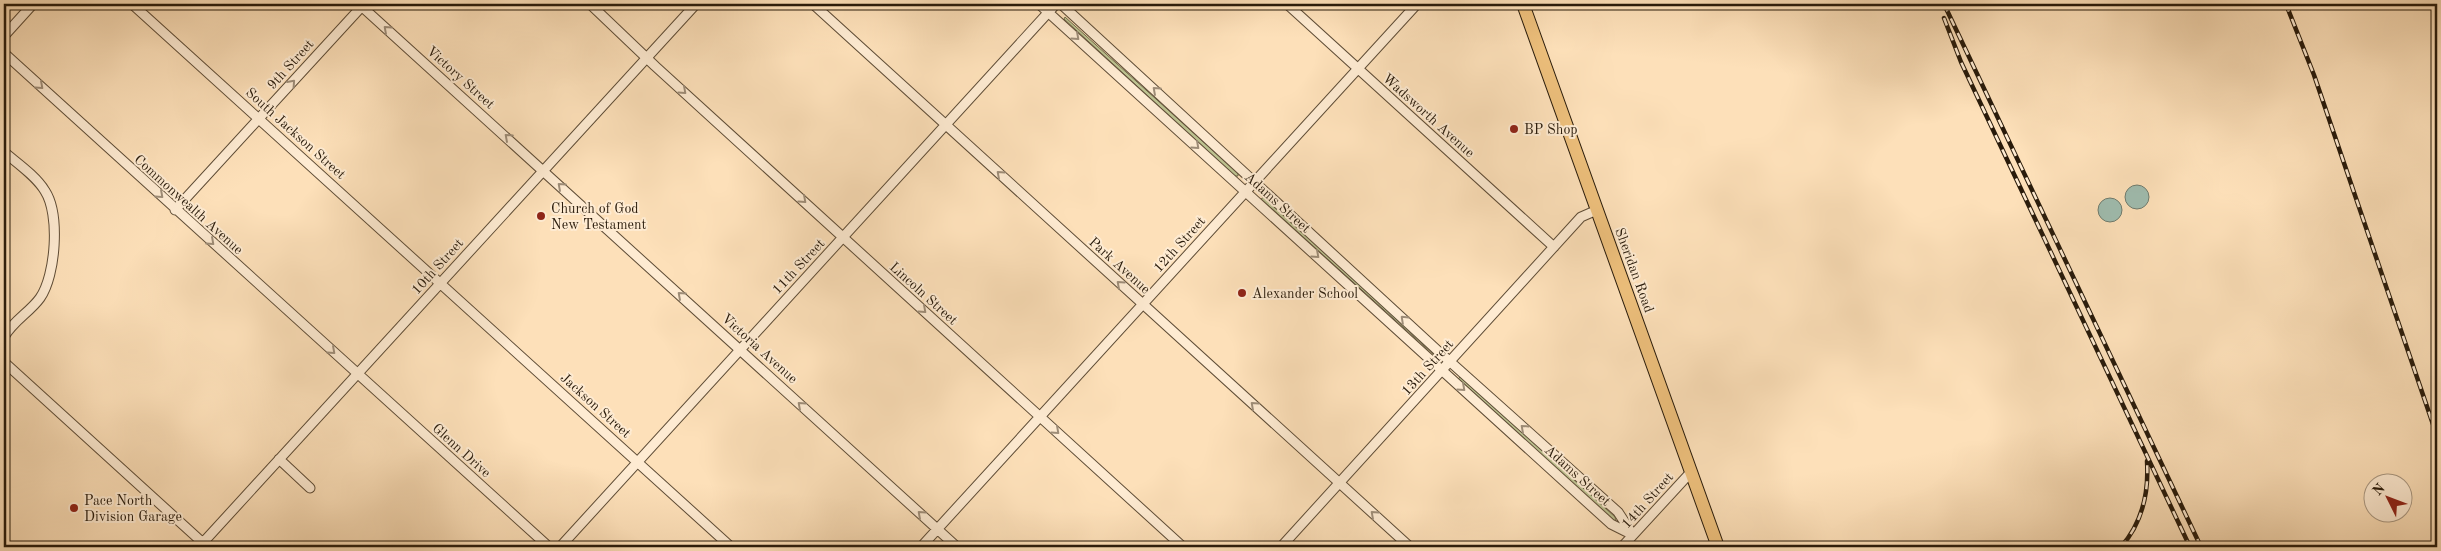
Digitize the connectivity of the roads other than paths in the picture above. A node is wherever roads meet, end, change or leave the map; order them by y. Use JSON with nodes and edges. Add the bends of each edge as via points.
{"nodes":[{"id":1,"x":33,"y":4,"type":"edge"},
{"id":2,"x":132,"y":4,"type":"edge"},
{"id":3,"x":362,"y":4,"type":"edge"},
{"id":4,"x":590,"y":4,"type":"edge"},
{"id":5,"x":696,"y":4,"type":"edge"},
{"id":6,"x":812,"y":4,"type":"edge"},
{"id":7,"x":1039,"y":4,"type":"edge"},
{"id":8,"x":1056,"y":4,"type":"edge"},
{"id":9,"x":1061,"y":4,"type":"edge"},
{"id":10,"x":1287,"y":4,"type":"edge"},
{"id":11,"x":1418,"y":4,"type":"edge"},
{"id":12,"x":1523,"y":4,"type":"edge"},
{"id":13,"x":1048,"y":12,"type":"junction"},
{"id":14,"x":4,"y":36,"type":"edge"},
{"id":15,"x":4,"y":53,"type":"edge"},
{"id":16,"x":647,"y":58,"type":"junction"},
{"id":17,"x":1358,"y":69,"type":"junction"},
{"id":18,"x":259,"y":118,"type":"junction"},
{"id":19,"x":946,"y":125,"type":"junction"},
{"id":20,"x":4,"y":152,"type":"edge"},
{"id":21,"x":544,"y":170,"type":"junction"},
{"id":22,"x":1255,"y":181,"type":"junction"},
{"id":23,"x":1246,"y":191,"type":"junction"},
{"id":24,"x":175,"y":210,"type":"junction"},
{"id":25,"x":1597,"y":210,"type":"junction"},
{"id":26,"x":843,"y":237,"type":"junction"},
{"id":27,"x":1554,"y":247,"type":"junction"},
{"id":28,"x":441,"y":282,"type":"junction"},
{"id":29,"x":1143,"y":304,"type":"junction"},
{"id":30,"x":4,"y":337,"type":"edge"},
{"id":31,"x":741,"y":349,"type":"junction"},
{"id":32,"x":4,"y":362,"type":"edge"},
{"id":33,"x":1450,"y":362,"type":"junction"},
{"id":34,"x":1442,"y":370,"type":"junction"},
{"id":35,"x":358,"y":374,"type":"junction"},
{"id":36,"x":1040,"y":416,"type":"junction"},
{"id":37,"x":279,"y":460,"type":"junction"},
{"id":38,"x":638,"y":462,"type":"junction"},
{"id":39,"x":1691,"y":472,"type":"junction"},
{"id":40,"x":1339,"y":483,"type":"junction"},
{"id":41,"x":310,"y":488,"type":"dead end"},
{"id":42,"x":937,"y":529,"type":"junction"},
{"id":43,"x":1633,"y":535,"type":"junction"},
{"id":44,"x":201,"y":545,"type":"edge"},
{"id":45,"x":549,"y":547,"type":"edge"},
{"id":46,"x":560,"y":547,"type":"edge"},
{"id":47,"x":732,"y":547,"type":"edge"},
{"id":48,"x":921,"y":547,"type":"edge"},
{"id":49,"x":957,"y":547,"type":"edge"},
{"id":50,"x":1183,"y":547,"type":"edge"},
{"id":51,"x":1281,"y":547,"type":"edge"},
{"id":52,"x":1410,"y":547,"type":"edge"},
{"id":53,"x":1622,"y":547,"type":"edge"},
{"id":54,"x":1718,"y":547,"type":"edge"}],
"edges":[{"from":1,"to":14,"type":"street"},
{"from":2,"to":18,"type":"street","name":"South Jackson Street"},
{"from":18,"to":3,"type":"street","name":"9th Street","one_way":true},
{"from":21,"to":3,"type":"street","name":"Victory Street","one_way":true},
{"from":4,"to":16,"type":"street","name":"Lincoln Street"},
{"from":5,"to":16,"type":"street","name":"10th Street"},
{"from":6,"to":19,"type":"street","name":"Park Avenue"},
{"from":7,"to":13,"type":"street","name":"Adams Street"},
{"from":8,"to":13,"type":"street","name":"11th Street"},
{"from":22,"to":9,"type":"street","name":"Adams Street","one_way":true},
{"from":10,"to":17,"type":"street","name":"Wadsworth Avenue"},
{"from":11,"to":17,"type":"street","name":"12th Street"},
{"from":12,"to":25,"type":"highway","name":"Sheridan Road"},
{"from":13,"to":19,"type":"street","name":"11th Street"},
{"from":13,"to":23,"type":"street","name":"Adams Street","one_way":true},
{"from":15,"to":24,"type":"street","name":"Commonwealth Avenue","one_way":true},
{"from":16,"to":21,"type":"street","name":"10th Street"},
{"from":16,"to":26,"type":"street","name":"Lincoln Street","one_way":true},
{"from":17,"to":22,"type":"street","name":"12th Street"},
{"from":17,"to":27,"type":"street","name":"Wadsworth Avenue"},
{"from":18,"to":24,"type":"street","name":"9th Street"},
{"from":18,"to":28,"type":"street","name":"South Jackson Street"},
{"from":19,"to":26,"type":"street","name":"11th Street"},
{"from":29,"to":19,"type":"street","name":"Park Avenue","one_way":true},
{"from":20,"to":30,"type":"street","via":[[44,189],[50,199],[54,260],[40,298]]},
{"from":21,"to":28,"type":"street","name":"10th Street"},
{"from":31,"to":21,"type":"street","name":"Victoria Avenue","one_way":true},
{"from":22,"to":23,"type":"street","name":"12th Street"},
{"from":33,"to":22,"type":"street","name":"Adams Street","one_way":true},
{"from":23,"to":29,"type":"street","name":"12th Street"},
{"from":23,"to":34,"type":"street","name":"Adams Street","one_way":true},
{"from":24,"to":35,"type":"street","name":"Commonwealth Avenue","one_way":true},
{"from":25,"to":27,"type":"street","name":"13th Street","via":[[1581,217]]},
{"from":25,"to":39,"type":"highway","name":"Sheridan Road"},
{"from":26,"to":31,"type":"street","name":"11th Street"},
{"from":26,"to":36,"type":"street","name":"Lincoln Street","one_way":true},
{"from":27,"to":33,"type":"street","name":"13th Street"},
{"from":28,"to":35,"type":"street","name":"10th Street"},
{"from":28,"to":38,"type":"street","name":"Jackson Street"},
{"from":29,"to":36,"type":"street","name":"12th Street"},
{"from":40,"to":29,"type":"street","name":"Park Avenue","one_way":true},
{"from":31,"to":38,"type":"street","name":"11th Street"},
{"from":42,"to":31,"type":"street","name":"Victoria Avenue","one_way":true},
{"from":32,"to":44,"type":"street"},
{"from":33,"to":34,"type":"street","name":"13th Street"},
{"from":43,"to":33,"type":"street","name":"Adams Street","one_way":true,"via":[[1618,512]]},
{"from":34,"to":40,"type":"street","name":"13th Street"},
{"from":34,"to":43,"type":"street","name":"Adams Street","one_way":true,"via":[[1611,524]]},
{"from":35,"to":37,"type":"street","name":"10th Street"},
{"from":35,"to":45,"type":"street","name":"Glenn Drive"},
{"from":36,"to":42,"type":"street","name":"12th Street"},
{"from":36,"to":50,"type":"street","name":"Lincoln Street","one_way":true},
{"from":37,"to":41,"type":"street"},
{"from":37,"to":44,"type":"street","name":"10th Street"},
{"from":38,"to":46,"type":"street","name":"11th Street"},
{"from":38,"to":47,"type":"street","name":"Jackson Street"},
{"from":39,"to":43,"type":"street","name":"14th Street"},
{"from":39,"to":54,"type":"highway","name":"Sheridan Road"},
{"from":40,"to":51,"type":"street","name":"13th Street"},
{"from":52,"to":40,"type":"street","name":"Park Avenue","one_way":true},
{"from":42,"to":48,"type":"street","name":"12th Street"},
{"from":42,"to":49,"type":"street","name":"Victoria Avenue"},
{"from":43,"to":53,"type":"street","name":"14th Street"}]}
